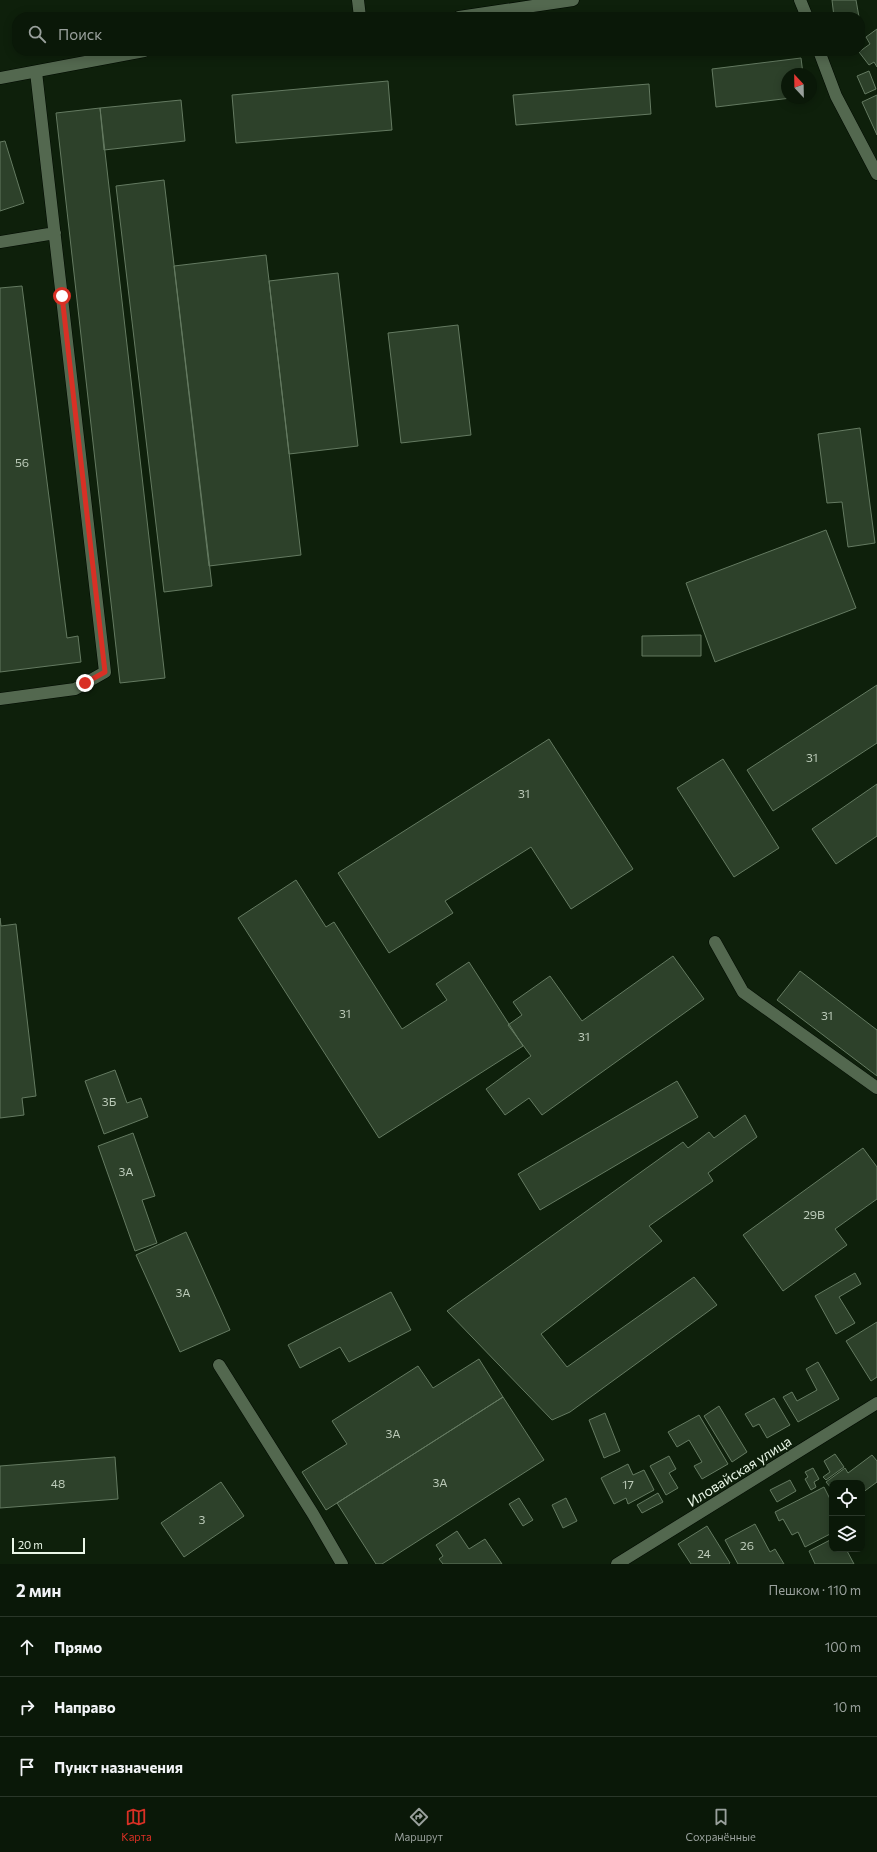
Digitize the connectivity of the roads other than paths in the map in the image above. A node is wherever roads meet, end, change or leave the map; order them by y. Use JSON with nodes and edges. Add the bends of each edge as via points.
{"nodes":[{"id":1,"x":358,"y":0,"type":"edge"},
{"id":2,"x":573,"y":0,"type":"edge"},
{"id":3,"x":800,"y":0,"type":"edge"},
{"id":4,"x":359,"y":12,"type":"edge"},
{"id":5,"x":492,"y":12,"type":"edge"},
{"id":6,"x":805,"y":12,"type":"edge"},
{"id":7,"x":118,"y":56,"type":"edge"},
{"id":8,"x":822,"y":56,"type":"edge"},
{"id":9,"x":36,"y":72,"type":"junction"},
{"id":10,"x":0,"y":78,"type":"edge"},
{"id":11,"x":877,"y":174,"type":"edge"},
{"id":12,"x":54,"y":233,"type":"junction"},
{"id":13,"x":0,"y":242,"type":"edge"},
{"id":14,"x":0,"y":699,"type":"edge"},
{"id":15,"x":715,"y":942,"type":"dead end"},
{"id":16,"x":877,"y":1088,"type":"edge"},
{"id":17,"x":219,"y":1365,"type":"dead end"},
{"id":18,"x":877,"y":1403,"type":"edge"},
{"id":19,"x":342,"y":1564,"type":"edge"},
{"id":20,"x":618,"y":1564,"type":"edge"}],
"edges":[{"from":1,"to":4,"type":"street"},
{"from":2,"to":5,"type":"street"},
{"from":3,"to":6,"type":"street"},
{"from":7,"to":9,"type":"street"},
{"from":8,"to":11,"type":"street","via":[[836,96]]},
{"from":9,"to":10,"type":"street"},
{"from":9,"to":12,"type":"street"},
{"from":12,"to":13,"type":"street"},
{"from":12,"to":14,"type":"street","via":[[105,672],[74,689]]},
{"from":15,"to":16,"type":"street","via":[[743,992]]},
{"from":17,"to":19,"type":"street"},
{"from":18,"to":20,"type":"street","name":"Иловайская улица"}]}
